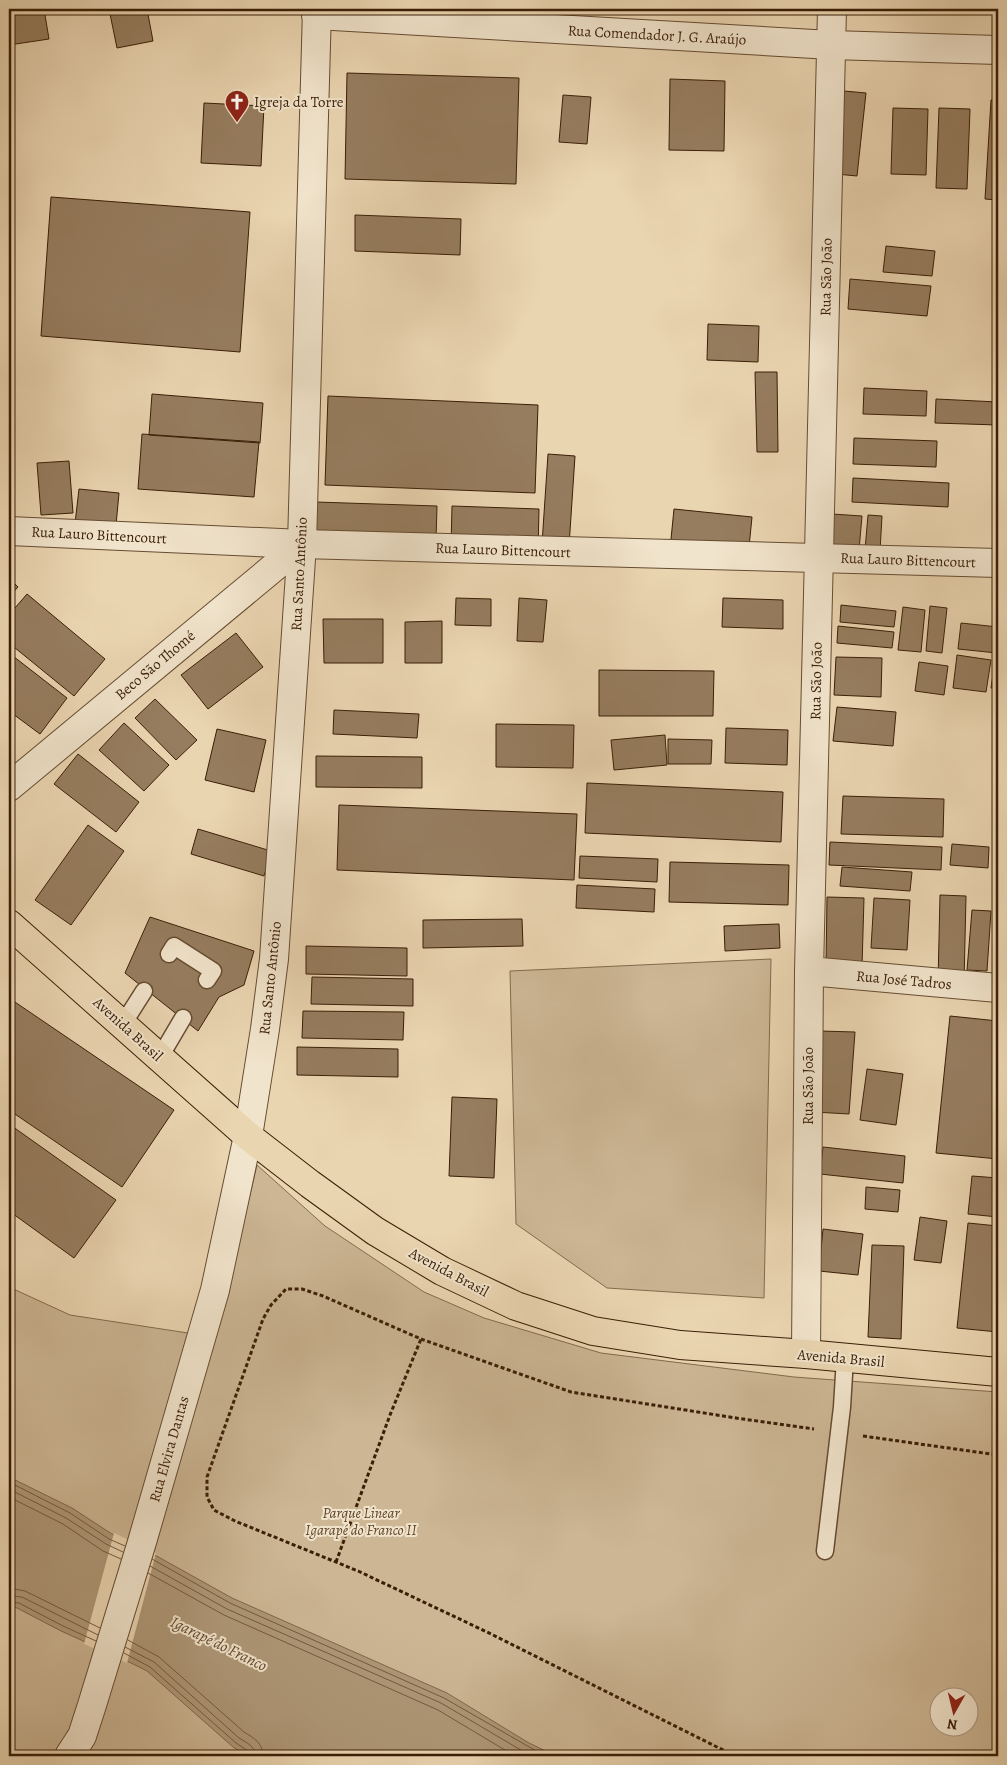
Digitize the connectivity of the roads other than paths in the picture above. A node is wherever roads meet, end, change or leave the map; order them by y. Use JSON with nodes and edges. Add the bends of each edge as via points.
{"nodes":[{"id":1,"x":832,"y":9,"type":"edge"},
{"id":2,"x":316,"y":12,"type":"edge"},
{"id":3,"x":831,"y":45,"type":"junction"},
{"id":4,"x":998,"y":50,"type":"edge"},
{"id":5,"x":9,"y":531,"type":"edge"},
{"id":6,"x":302,"y":544,"type":"junction"},
{"id":7,"x":818,"y":558,"type":"junction"},
{"id":8,"x":998,"y":563,"type":"edge"},
{"id":9,"x":9,"y":787,"type":"edge"},
{"id":10,"x":9,"y":924,"type":"edge"},
{"id":11,"x":169,"y":954,"type":"dead end"},
{"id":12,"x":809,"y":971,"type":"junction"},
{"id":13,"x":207,"y":980,"type":"dead end"},
{"id":14,"x":998,"y":988,"type":"edge"},
{"id":15,"x":144,"y":991,"type":"dead end"},
{"id":16,"x":183,"y":1018,"type":"dead end"},
{"id":17,"x":123,"y":1024,"type":"junction"},
{"id":18,"x":160,"y":1057,"type":"junction"},
{"id":19,"x":248,"y":1136,"type":"junction"},
{"id":20,"x":806,"y":1354,"type":"junction"},
{"id":21,"x":845,"y":1358,"type":"junction"},
{"id":22,"x":998,"y":1372,"type":"edge"},
{"id":23,"x":825,"y":1550,"type":"dead end"},
{"id":24,"x":70,"y":1756,"type":"edge"}],
"edges":[{"from":1,"to":3,"type":"street","name":"Rua São João"},
{"from":2,"to":3,"type":"street","name":"Rua Comendador J. G. Araújo"},
{"from":2,"to":6,"type":"street","name":"Rua Santo Antônio"},
{"from":3,"to":4,"type":"street","name":"Rua Comendador J. G. Araújo"},
{"from":3,"to":7,"type":"street","name":"Rua São João"},
{"from":5,"to":6,"type":"street","name":"Rua Lauro Bittencourt"},
{"from":6,"to":7,"type":"street","name":"Rua Lauro Bittencourt"},
{"from":6,"to":9,"type":"street","name":"Beco São Thomé"},
{"from":6,"to":19,"type":"street","name":"Rua Santo Antônio","via":[[274,959]]},
{"from":7,"to":8,"type":"street","name":"Rua Lauro Bittencourt"},
{"from":7,"to":12,"type":"street","name":"Rua São João"},
{"from":10,"to":17,"type":"highway","name":"Avenida Brasil"},
{"from":11,"to":13,"type":"lane","via":[[174,946],[213,971]]},
{"from":12,"to":14,"type":"street","name":"Rua José Tadros"},
{"from":12,"to":20,"type":"street","name":"Rua São João"},
{"from":15,"to":17,"type":"lane"},
{"from":16,"to":18,"type":"lane"},
{"from":17,"to":18,"type":"highway","name":"Avenida Brasil"},
{"from":18,"to":19,"type":"highway","name":"Avenida Brasil"},
{"from":19,"to":20,"type":"highway","name":"Avenida Brasil","via":[[374,1231],[442,1272],[516,1306],[593,1331],[680,1345]]},
{"from":19,"to":24,"type":"street","name":"Rua Elvira Dantas","via":[[215,1290],[92,1705],[82,1736]]},
{"from":20,"to":21,"type":"highway","name":"Avenida Brasil"},
{"from":21,"to":22,"type":"highway","name":"Avenida Brasil"},
{"from":21,"to":23,"type":"lane"}]}
